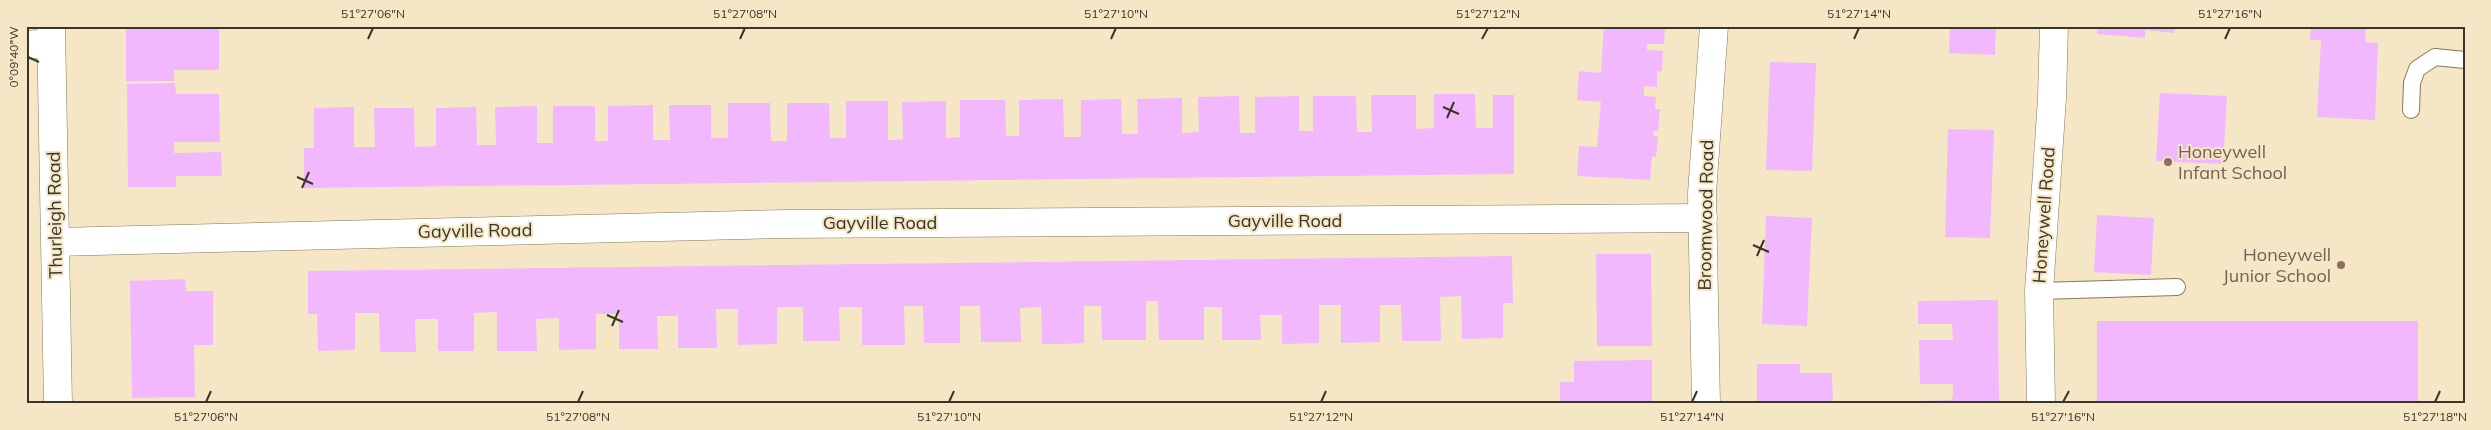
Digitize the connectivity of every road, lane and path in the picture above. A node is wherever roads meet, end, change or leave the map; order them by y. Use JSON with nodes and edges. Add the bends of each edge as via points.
{"nodes":[{"id":1,"x":1714,"y":26,"type":"edge"},
{"id":2,"x":2054,"y":26,"type":"edge"},
{"id":3,"x":43,"y":38,"type":"edge"},
{"id":4,"x":2465,"y":60,"type":"edge"},
{"id":5,"x":2411,"y":110,"type":"dead end"},
{"id":6,"x":1703,"y":218,"type":"junction"},
{"id":7,"x":56,"y":242,"type":"junction"},
{"id":8,"x":2177,"y":288,"type":"dead end"},
{"id":9,"x":2039,"y":291,"type":"junction"},
{"id":10,"x":58,"y":404,"type":"edge"},
{"id":11,"x":1706,"y":404,"type":"edge"},
{"id":12,"x":2041,"y":404,"type":"edge"}],
"edges":[{"from":1,"to":6,"type":"street","name":"Broomwood Road"},
{"from":2,"to":9,"type":"street","name":"Honeywell Road"},
{"from":3,"to":7,"type":"street","name":"Thurleigh Road"},
{"from":4,"to":5,"type":"lane","via":[[2434,56],[2417,69],[2412,83]]},
{"from":6,"to":7,"type":"street","name":"Gayville Road","via":[[786,224]]},
{"from":6,"to":11,"type":"street","name":"Broomwood Road"},
{"from":7,"to":10,"type":"street","name":"Thurleigh Road"},
{"from":8,"to":9,"type":"lane"},
{"from":9,"to":12,"type":"street","name":"Honeywell Road"}]}
